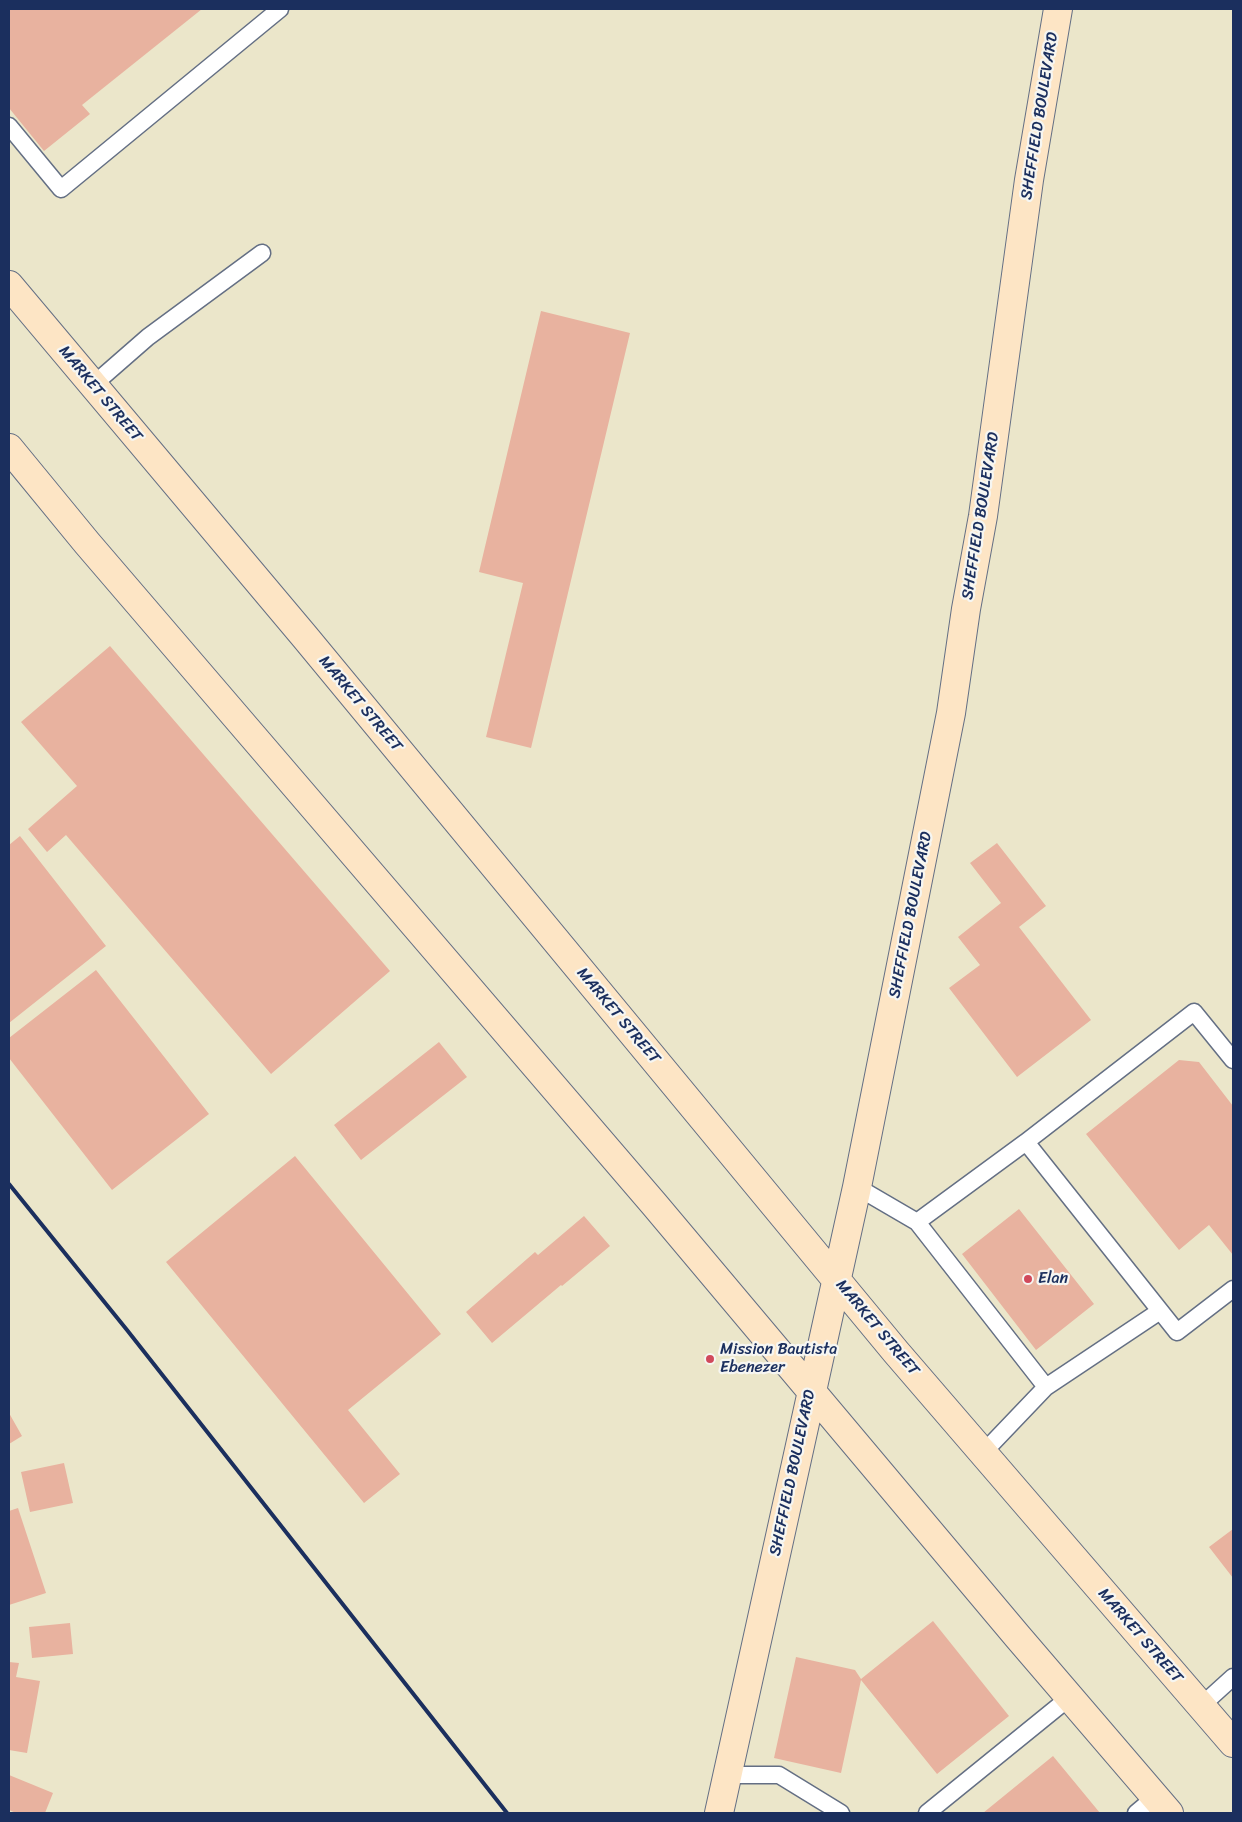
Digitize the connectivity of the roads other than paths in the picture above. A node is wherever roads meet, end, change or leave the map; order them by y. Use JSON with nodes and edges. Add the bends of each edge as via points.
{"nodes":[{"id":1,"x":280,"y":9,"type":"edge"},
{"id":2,"x":1058,"y":9,"type":"edge"},
{"id":3,"x":9,"y":126,"type":"edge"},
{"id":4,"x":262,"y":253,"type":"dead end"},
{"id":5,"x":9,"y":285,"type":"edge"},
{"id":6,"x":93,"y":385,"type":"junction"},
{"id":7,"x":12,"y":459,"type":"edge"},
{"id":8,"x":1233,"y":1060,"type":"edge"},
{"id":9,"x":1026,"y":1142,"type":"junction"},
{"id":10,"x":856,"y":1187,"type":"junction"},
{"id":11,"x":917,"y":1222,"type":"junction"},
{"id":12,"x":835,"y":1279,"type":"junction"},
{"id":13,"x":1233,"y":1289,"type":"edge"},
{"id":14,"x":1160,"y":1311,"type":"junction"},
{"id":15,"x":1046,"y":1387,"type":"junction"},
{"id":16,"x":811,"y":1391,"type":"junction"},
{"id":17,"x":982,"y":1454,"type":"junction"},
{"id":18,"x":1233,"y":1677,"type":"edge"},
{"id":19,"x":1070,"y":1698,"type":"junction"},
{"id":20,"x":1201,"y":1706,"type":"junction"},
{"id":21,"x":1233,"y":1744,"type":"edge"},
{"id":22,"x":728,"y":1775,"type":"junction"},
{"id":23,"x":1154,"y":1808,"type":"edge"},
{"id":24,"x":719,"y":1813,"type":"edge"},
{"id":25,"x":842,"y":1813,"type":"edge"},
{"id":26,"x":927,"y":1813,"type":"edge"}],
"edges":[{"from":1,"to":3,"type":"lane","via":[[61,189]]},
{"from":2,"to":10,"type":"main road","name":"SHEFFIELD BOULEVARD","via":[[1029,180],[983,516],[951,713]]},
{"from":4,"to":6,"type":"lane","via":[[148,337]]},
{"from":5,"to":6,"type":"main road","name":"MARKET STREET"},
{"from":6,"to":12,"type":"main road","name":"MARKET STREET"},
{"from":7,"to":16,"type":"main road","via":[[88,543]]},
{"from":8,"to":9,"type":"lane","via":[[1194,1012]]},
{"from":9,"to":11,"type":"lane"},
{"from":9,"to":14,"type":"lane"},
{"from":10,"to":11,"type":"lane"},
{"from":10,"to":12,"type":"main road","name":"SHEFFIELD BOULEVARD"},
{"from":11,"to":15,"type":"lane"},
{"from":12,"to":16,"type":"main road","name":"SHEFFIELD BOULEVARD"},
{"from":12,"to":17,"type":"main road","name":"MARKET STREET"},
{"from":13,"to":14,"type":"lane","via":[[1177,1332]]},
{"from":14,"to":15,"type":"lane"},
{"from":15,"to":17,"type":"lane"},
{"from":16,"to":19,"type":"main road"},
{"from":16,"to":22,"type":"main road","name":"SHEFFIELD BOULEVARD"},
{"from":17,"to":20,"type":"main road","name":"MARKET STREET"},
{"from":18,"to":20,"type":"lane"},
{"from":19,"to":23,"type":"main road"},
{"from":19,"to":26,"type":"lane"},
{"from":20,"to":21,"type":"main road","name":"MARKET STREET"},
{"from":22,"to":24,"type":"main road","name":"SHEFFIELD BOULEVARD"},
{"from":22,"to":25,"type":"lane","via":[[778,1775]]}]}
